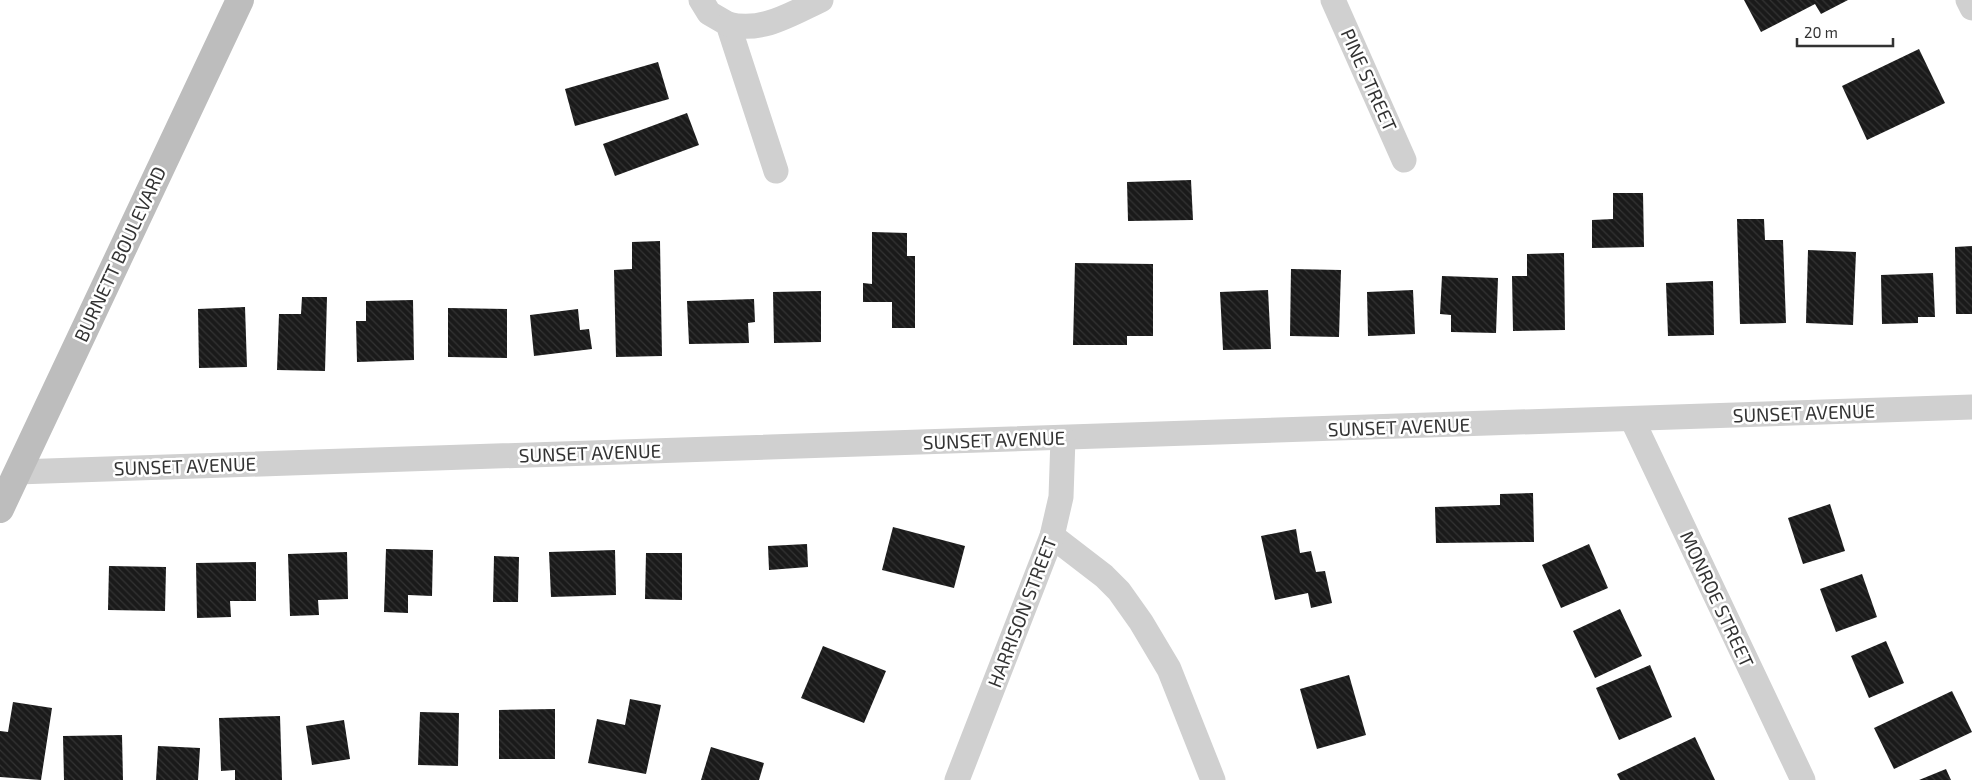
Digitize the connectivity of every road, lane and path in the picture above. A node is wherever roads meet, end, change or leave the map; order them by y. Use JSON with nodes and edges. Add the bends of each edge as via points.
{"nodes":[{"id":1,"x":240,"y":0,"type":"edge"},
{"id":2,"x":701,"y":0,"type":"edge"},
{"id":3,"x":820,"y":0,"type":"edge"},
{"id":4,"x":1333,"y":0,"type":"edge"},
{"id":5,"x":1968,"y":0,"type":"edge"},
{"id":6,"x":1972,"y":8,"type":"edge"},
{"id":7,"x":728,"y":24,"type":"junction"},
{"id":8,"x":1404,"y":160,"type":"dead end"},
{"id":9,"x":776,"y":170,"type":"dead end"},
{"id":10,"x":1972,"y":407,"type":"edge"},
{"id":11,"x":1632,"y":419,"type":"junction"},
{"id":12,"x":1062,"y":438,"type":"junction"},
{"id":13,"x":17,"y":472,"type":"junction"},
{"id":14,"x":0,"y":508,"type":"edge"},
{"id":15,"x":1052,"y":536,"type":"junction"},
{"id":16,"x":956,"y":780,"type":"edge"},
{"id":17,"x":1213,"y":780,"type":"edge"},
{"id":18,"x":1803,"y":780,"type":"edge"}],
"edges":[{"from":1,"to":13,"type":"main road","name":"BURNETT BOULEVARD"},
{"from":2,"to":7,"type":"street","via":[[709,13]]},
{"from":3,"to":7,"type":"street","via":[[764,25]]},
{"from":4,"to":8,"type":"street","name":"PINE STREET"},
{"from":5,"to":6,"type":"street"},
{"from":7,"to":9,"type":"street"},
{"from":10,"to":11,"type":"street","name":"SUNSET AVENUE"},
{"from":11,"to":12,"type":"street","name":"SUNSET AVENUE"},
{"from":11,"to":18,"type":"street","name":"MONROE STREET"},
{"from":12,"to":13,"type":"street","name":"SUNSET AVENUE"},
{"from":12,"to":15,"type":"street","name":"HARRISON STREET","via":[[1061,497]]},
{"from":13,"to":14,"type":"main road","name":"BURNETT BOULEVARD"},
{"from":15,"to":16,"type":"street","name":"HARRISON STREET"},
{"from":15,"to":17,"type":"street","via":[[1104,576],[1119,591],[1140,622],[1169,669]]}]}
